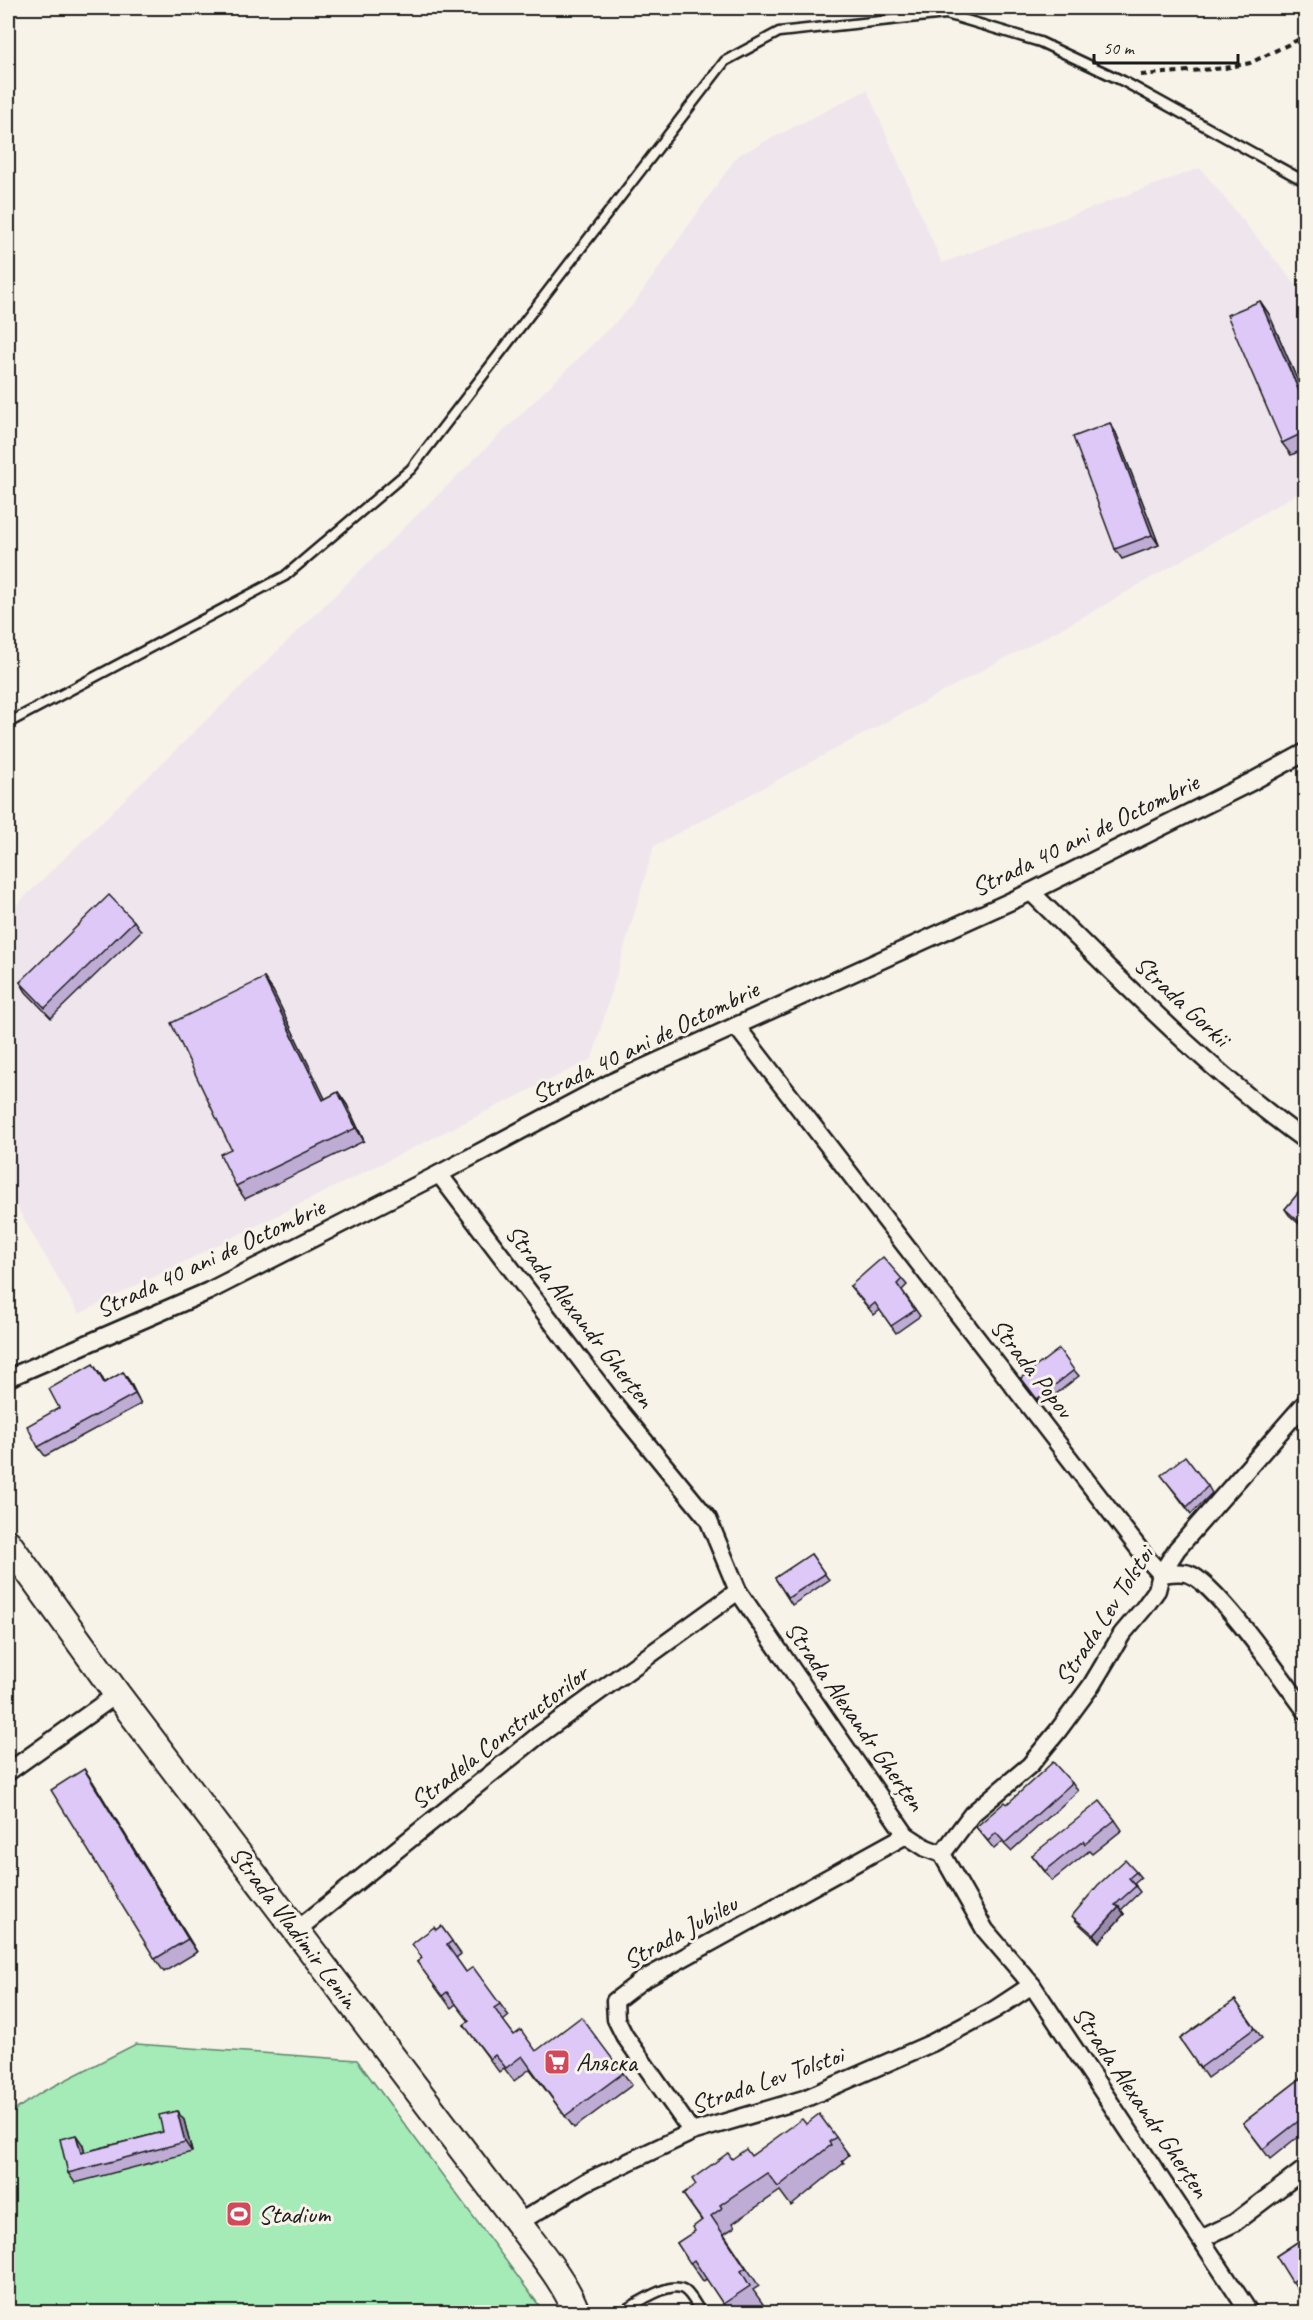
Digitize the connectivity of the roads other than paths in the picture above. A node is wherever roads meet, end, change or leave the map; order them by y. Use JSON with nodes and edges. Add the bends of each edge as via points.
{"nodes":[{"id":1,"x":1305,"y":182,"type":"edge"},
{"id":2,"x":8,"y":723,"type":"edge"},
{"id":3,"x":1305,"y":752,"type":"edge"},
{"id":4,"x":1031,"y":892,"type":"junction"},
{"id":5,"x":736,"y":1026,"type":"junction"},
{"id":6,"x":1305,"y":1141,"type":"edge"},
{"id":7,"x":439,"y":1174,"type":"junction"},
{"id":8,"x":8,"y":1378,"type":"edge"},
{"id":9,"x":1305,"y":1401,"type":"edge"},
{"id":10,"x":8,"y":1543,"type":"edge"},
{"id":11,"x":1161,"y":1574,"type":"junction"},
{"id":12,"x":738,"y":1591,"type":"junction"},
{"id":13,"x":117,"y":1694,"type":"junction"},
{"id":14,"x":1305,"y":1711,"type":"edge"},
{"id":15,"x":8,"y":1772,"type":"edge"},
{"id":16,"x":906,"y":1835,"type":"junction"},
{"id":17,"x":942,"y":1854,"type":"junction"},
{"id":18,"x":297,"y":1930,"type":"junction"},
{"id":19,"x":1032,"y":1985,"type":"junction"},
{"id":20,"x":692,"y":2132,"type":"junction"},
{"id":21,"x":1305,"y":2169,"type":"edge"},
{"id":22,"x":518,"y":2223,"type":"junction"},
{"id":23,"x":1201,"y":2239,"type":"junction"},
{"id":24,"x":576,"y":2313,"type":"edge"},
{"id":25,"x":621,"y":2313,"type":"edge"},
{"id":26,"x":701,"y":2313,"type":"edge"},
{"id":27,"x":1249,"y":2313,"type":"edge"}],
"edges":[{"from":1,"to":2,"type":"lane","via":[[1123,81],[1040,42],[946,14],[779,32],[725,61],[411,469],[285,576]]},
{"from":3,"to":4,"type":"street","name":"Strada 40 ani de Octombrie"},
{"from":4,"to":5,"type":"street","name":"Strada 40 ani de Octombrie"},
{"from":4,"to":6,"type":"street","name":"Strada Gorkii","via":[[1153,1012],[1274,1119]]},
{"from":5,"to":7,"type":"street","name":"Strada 40 ani de Octombrie","via":[[610,1083]]},
{"from":5,"to":11,"type":"street","name":"Strada Popov"},
{"from":7,"to":8,"type":"street","name":"Strada 40 ani de Octombrie","via":[[209,1291]]},
{"from":7,"to":12,"type":"street","name":"Strada Alexandr Gherțen","via":[[615,1405],[708,1519]]},
{"from":9,"to":11,"type":"street","name":"Strada Lev Tolstoi","via":[[1184,1540]]},
{"from":10,"to":13,"type":"main road","name":"Strada Vladimir Lenin"},
{"from":11,"to":14,"type":"street","via":[[1187,1573],[1204,1581]]},
{"from":11,"to":17,"type":"street","name":"Strada Lev Tolstoi","via":[[1157,1590],[1122,1634],[1057,1732],[1030,1765],[972,1814]]},
{"from":12,"to":16,"type":"street","name":"Strada Alexandr Gherțen"},
{"from":12,"to":18,"type":"street","name":"Stradela Constructorilor","via":[[539,1735]]},
{"from":13,"to":15,"type":"street"},
{"from":13,"to":18,"type":"main road","name":"Strada Vladimir Lenin"},
{"from":16,"to":17,"type":"street","name":"Strada Alexandr Gherțen"},
{"from":16,"to":20,"type":"street","name":"Strada Jubileu","via":[[641,1982],[615,2001],[616,2019],[624,2035]]},
{"from":17,"to":19,"type":"street","name":"Strada Alexandr Gherțen","via":[[985,1930]]},
{"from":18,"to":22,"type":"main road","name":"Strada Vladimir Lenin"},
{"from":19,"to":20,"type":"street","name":"Strada Lev Tolstoi","via":[[932,2043],[804,2099]]},
{"from":19,"to":23,"type":"street","name":"Strada Alexandr Gherțen"},
{"from":20,"to":22,"type":"street","name":"Strada Lev Tolstoi","via":[[586,2182]]},
{"from":21,"to":23,"type":"street","via":[[1234,2223]]},
{"from":22,"to":24,"type":"main road","name":"Strada Vladimir Lenin"},
{"from":23,"to":27,"type":"street","name":"Strada Alexandr Gherțen"},
{"from":25,"to":26,"type":"lane","via":[[675,2287],[685,2290]]}]}
